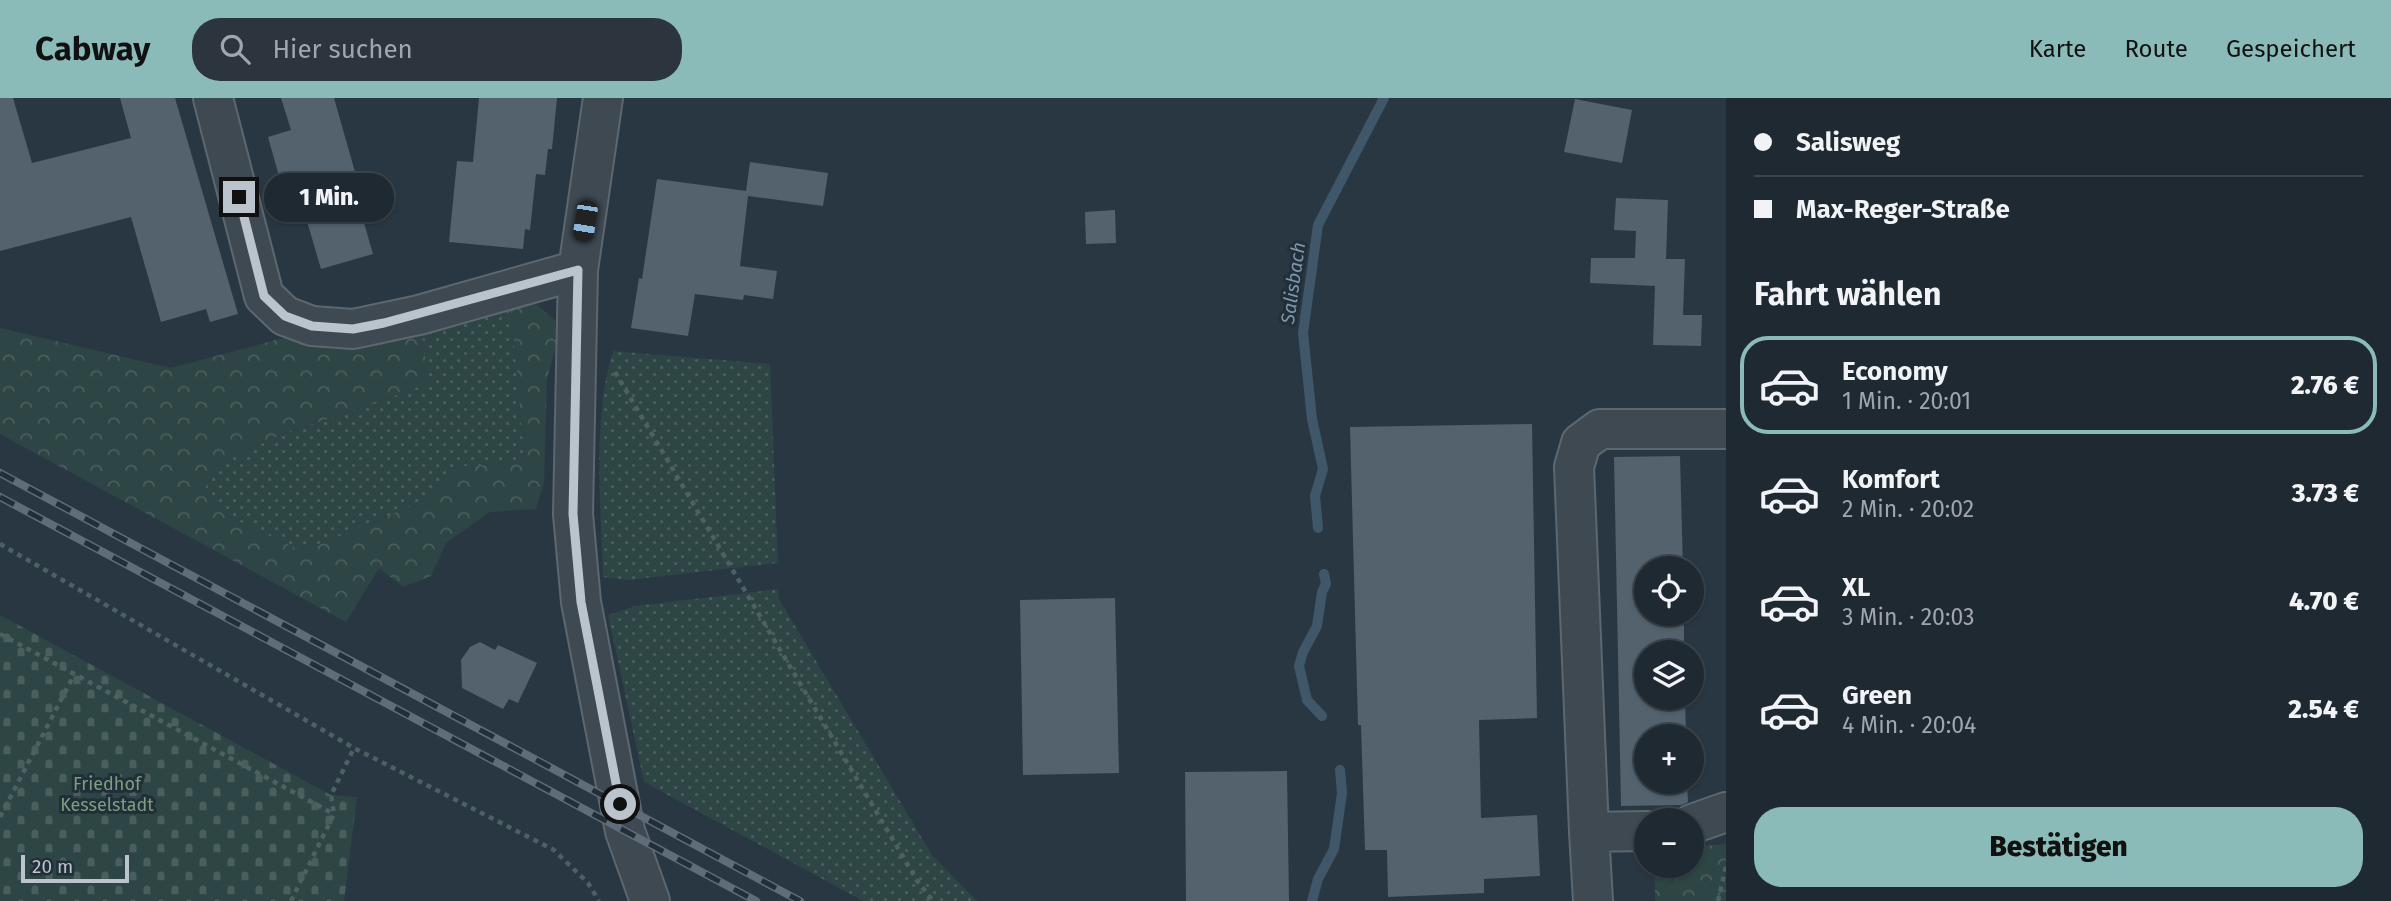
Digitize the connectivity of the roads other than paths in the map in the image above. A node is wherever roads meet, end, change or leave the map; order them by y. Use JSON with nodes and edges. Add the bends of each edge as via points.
{"nodes":[{"id":1,"x":214,"y":98,"type":"edge"},
{"id":2,"x":603,"y":98,"type":"edge"},
{"id":3,"x":578,"y":270,"type":"junction"},
{"id":4,"x":1726,"y":429,"type":"edge"},
{"id":5,"x":1726,"y":812,"type":"edge"},
{"id":6,"x":1704,"y":820,"type":"edge"},
{"id":7,"x":1634,"y":831,"type":"edge"},
{"id":8,"x":1589,"y":832,"type":"junction"},
{"id":9,"x":650,"y":901,"type":"edge"},
{"id":10,"x":1593,"y":901,"type":"edge"}],
"edges":[{"from":1,"to":3,"type":"street","via":[[264,296],[285,316],[312,326],[353,329]]},
{"from":2,"to":3,"type":"street"},
{"from":3,"to":9,"type":"street","via":[[573,514],[581,602],[625,831]]},
{"from":4,"to":8,"type":"street","via":[[1600,429],[1581,443],[1574,467]]},
{"from":5,"to":6,"type":"street"},
{"from":7,"to":8,"type":"street"},
{"from":8,"to":10,"type":"street"}]}
